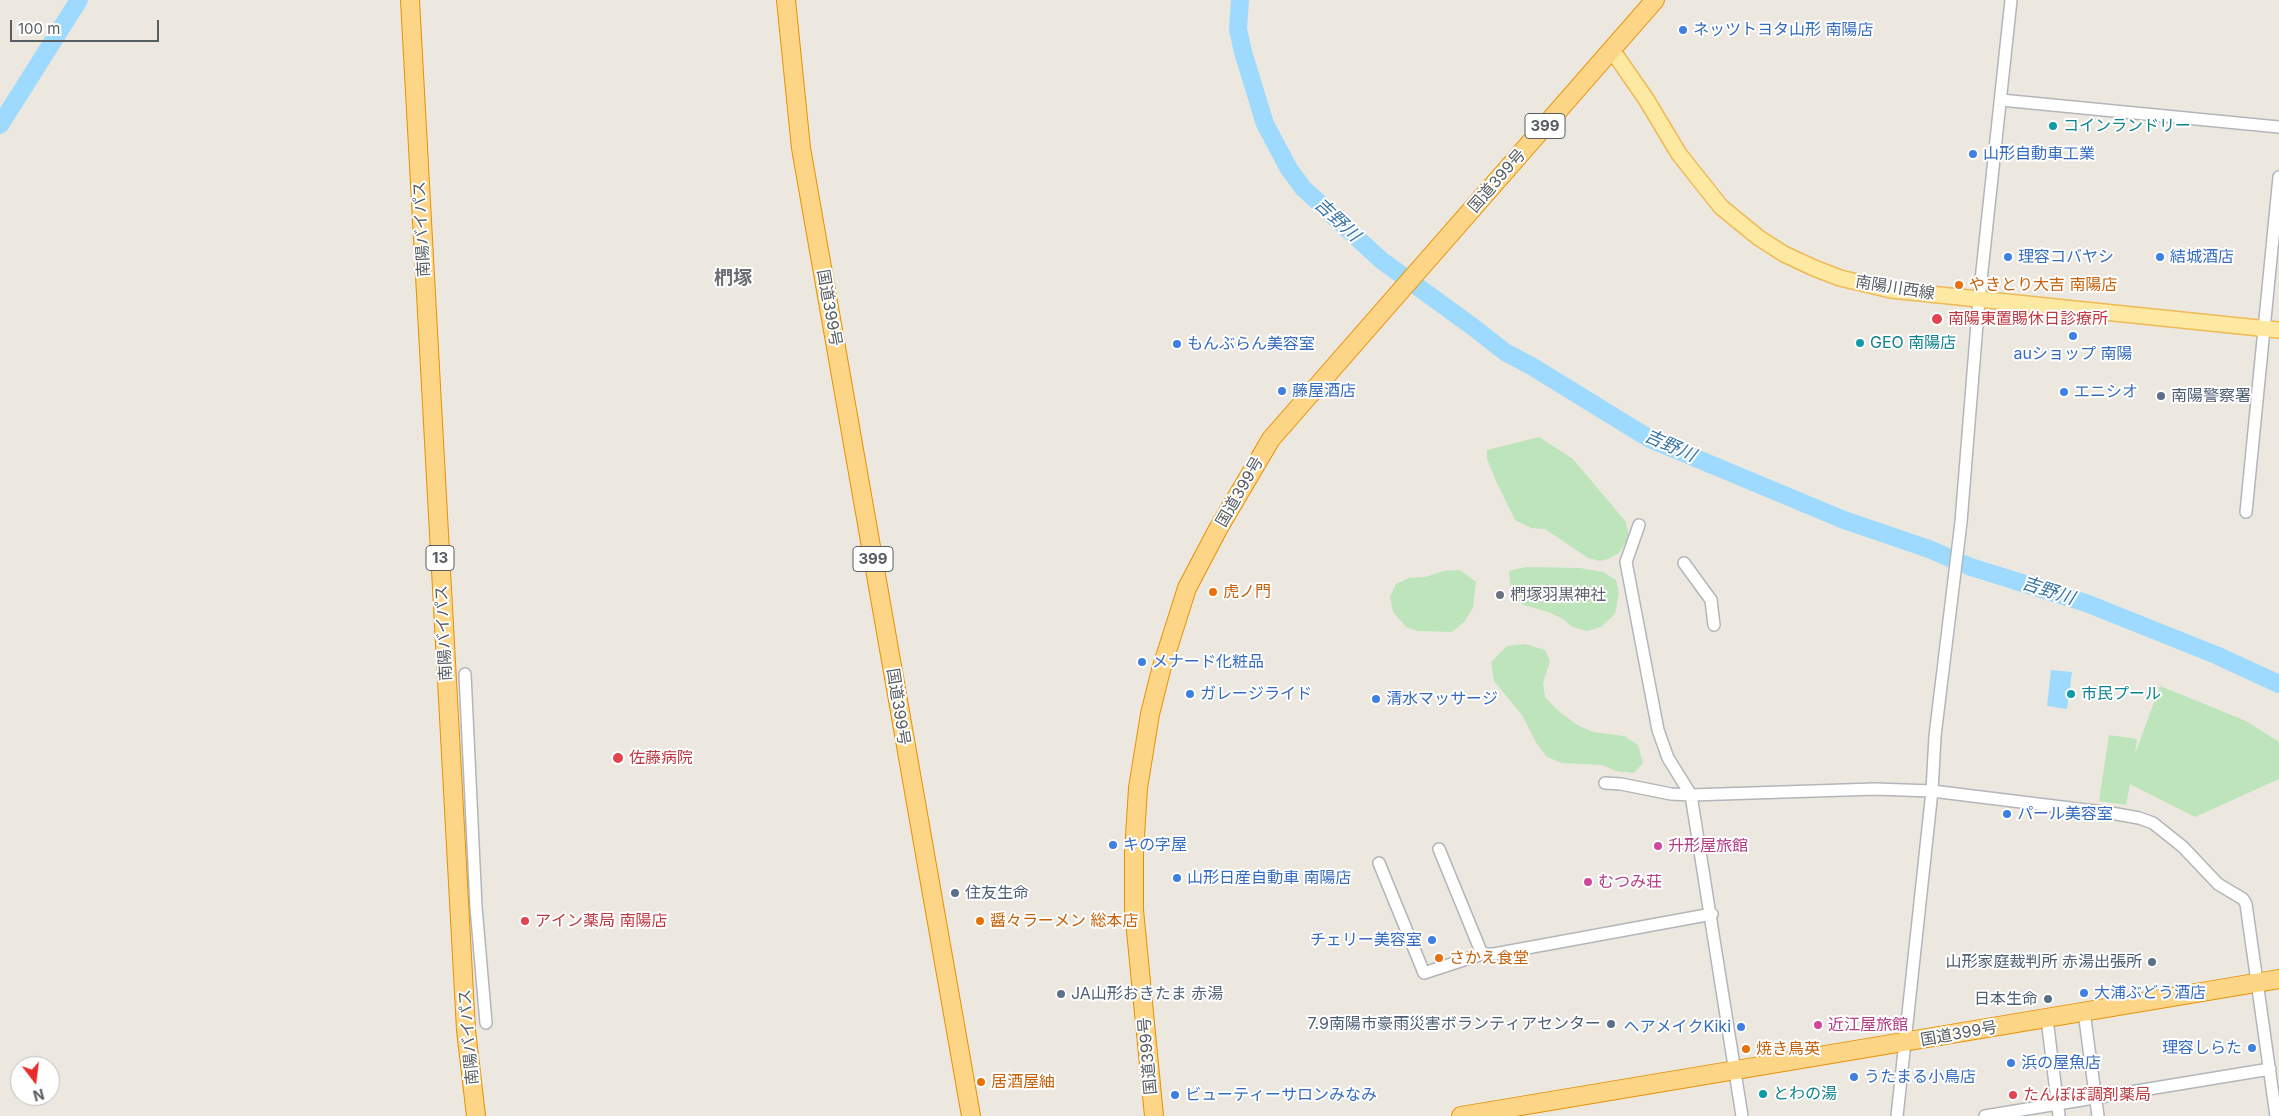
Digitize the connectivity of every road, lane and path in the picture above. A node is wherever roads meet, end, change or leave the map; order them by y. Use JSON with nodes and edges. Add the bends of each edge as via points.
{"nodes":[{"id":1,"x":410,"y":0,"type":"edge"},
{"id":2,"x":786,"y":0,"type":"edge"},
{"id":3,"x":1655,"y":0,"type":"edge"},
{"id":4,"x":2011,"y":0,"type":"edge"},
{"id":5,"x":1612,"y":50,"type":"junction"},
{"id":6,"x":2001,"y":100,"type":"junction"},
{"id":7,"x":2279,"y":127,"type":"edge"},
{"id":8,"x":2279,"y":177,"type":"edge"},
{"id":9,"x":1979,"y":300,"type":"junction"},
{"id":10,"x":2271,"y":329,"type":"edge"},
{"id":11,"x":2246,"y":512,"type":"dead end"},
{"id":12,"x":1639,"y":525,"type":"dead end"},
{"id":13,"x":1684,"y":562,"type":"dead end"},
{"id":14,"x":1714,"y":625,"type":"dead end"},
{"id":15,"x":465,"y":674,"type":"dead end"},
{"id":16,"x":1605,"y":783,"type":"dead end"},
{"id":17,"x":1932,"y":791,"type":"junction"},
{"id":18,"x":1692,"y":795,"type":"junction"},
{"id":19,"x":1439,"y":849,"type":"dead end"},
{"id":20,"x":1379,"y":863,"type":"dead end"},
{"id":21,"x":1712,"y":914,"type":"junction"},
{"id":22,"x":1482,"y":954,"type":"junction"},
{"id":23,"x":2279,"y":979,"type":"edge"},
{"id":24,"x":2259,"y":982,"type":"junction"},
{"id":25,"x":2084,"y":1012,"type":"junction"},
{"id":26,"x":2047,"y":1019,"type":"junction"},
{"id":27,"x":486,"y":1024,"type":"dead end"},
{"id":28,"x":1906,"y":1043,"type":"junction"},
{"id":29,"x":2270,"y":1069,"type":"junction"},
{"id":30,"x":1734,"y":1072,"type":"junction"},
{"id":31,"x":2096,"y":1099,"type":"junction"},
{"id":32,"x":2057,"y":1104,"type":"junction"},
{"id":33,"x":2004,"y":1114,"type":"edge"},
{"id":34,"x":476,"y":1116,"type":"edge"},
{"id":35,"x":971,"y":1116,"type":"edge"},
{"id":36,"x":1154,"y":1116,"type":"edge"},
{"id":37,"x":1461,"y":1116,"type":"edge"},
{"id":38,"x":1742,"y":1116,"type":"edge"},
{"id":39,"x":1897,"y":1116,"type":"edge"},
{"id":40,"x":1986,"y":1116,"type":"edge"},
{"id":41,"x":2059,"y":1116,"type":"edge"},
{"id":42,"x":2098,"y":1116,"type":"edge"},
{"id":43,"x":2276,"y":1116,"type":"edge"}],
"edges":[{"from":1,"to":34,"type":"highway","name":"南陽バイパス","number":"13","via":[[466,1030]]},
{"from":2,"to":35,"type":"highway","name":"国道399号","number":"399","via":[[801,148]]},
{"from":3,"to":5,"type":"highway","name":"国道399号","number":"399"},
{"from":4,"to":6,"type":"street"},
{"from":5,"to":9,"type":"main road","name":"南陽川西線","via":[[1702,186],[1721,207],[1759,238],[1814,268],[1866,285]]},
{"from":5,"to":36,"type":"highway","name":"国道399号","number":"399","via":[[1271,439],[1188,588],[1161,670],[1138,788],[1134,910]]},
{"from":6,"to":7,"type":"street"},
{"from":6,"to":9,"type":"street"},
{"from":8,"to":10,"type":"street"},
{"from":9,"to":10,"type":"main road","name":"南陽川西線"},
{"from":9,"to":17,"type":"street","via":[[1961,522],[1935,736]]},
{"from":10,"to":11,"type":"street"},
{"from":12,"to":18,"type":"street","via":[[1626,562],[1658,730],[1668,758]]},
{"from":13,"to":14,"type":"street","via":[[1711,600]]},
{"from":15,"to":27,"type":"street","via":[[476,907]]},
{"from":16,"to":18,"type":"street"},
{"from":17,"to":18,"type":"street","via":[[1875,789]]},
{"from":17,"to":24,"type":"street","via":[[2111,813],[2153,823],[2218,884],[2243,899]]},
{"from":17,"to":28,"type":"street"},
{"from":18,"to":21,"type":"street"},
{"from":19,"to":22,"type":"street"},
{"from":20,"to":22,"type":"street","via":[[1424,973]]},
{"from":21,"to":22,"type":"street"},
{"from":21,"to":30,"type":"street"},
{"from":23,"to":24,"type":"highway","name":"国道399号"},
{"from":24,"to":25,"type":"highway","name":"国道399号"},
{"from":24,"to":29,"type":"street"},
{"from":25,"to":26,"type":"highway","name":"国道399号"},
{"from":25,"to":31,"type":"street"},
{"from":26,"to":28,"type":"highway","name":"国道399号"},
{"from":26,"to":32,"type":"street"},
{"from":28,"to":30,"type":"highway","name":"国道399号"},
{"from":28,"to":39,"type":"street"},
{"from":29,"to":31,"type":"street"},
{"from":29,"to":43,"type":"street"},
{"from":30,"to":37,"type":"highway","name":"国道399号"},
{"from":30,"to":38,"type":"street"},
{"from":31,"to":32,"type":"street"},
{"from":31,"to":42,"type":"street"},
{"from":32,"to":33,"type":"street"},
{"from":32,"to":41,"type":"street"},
{"from":33,"to":40,"type":"street"}]}
